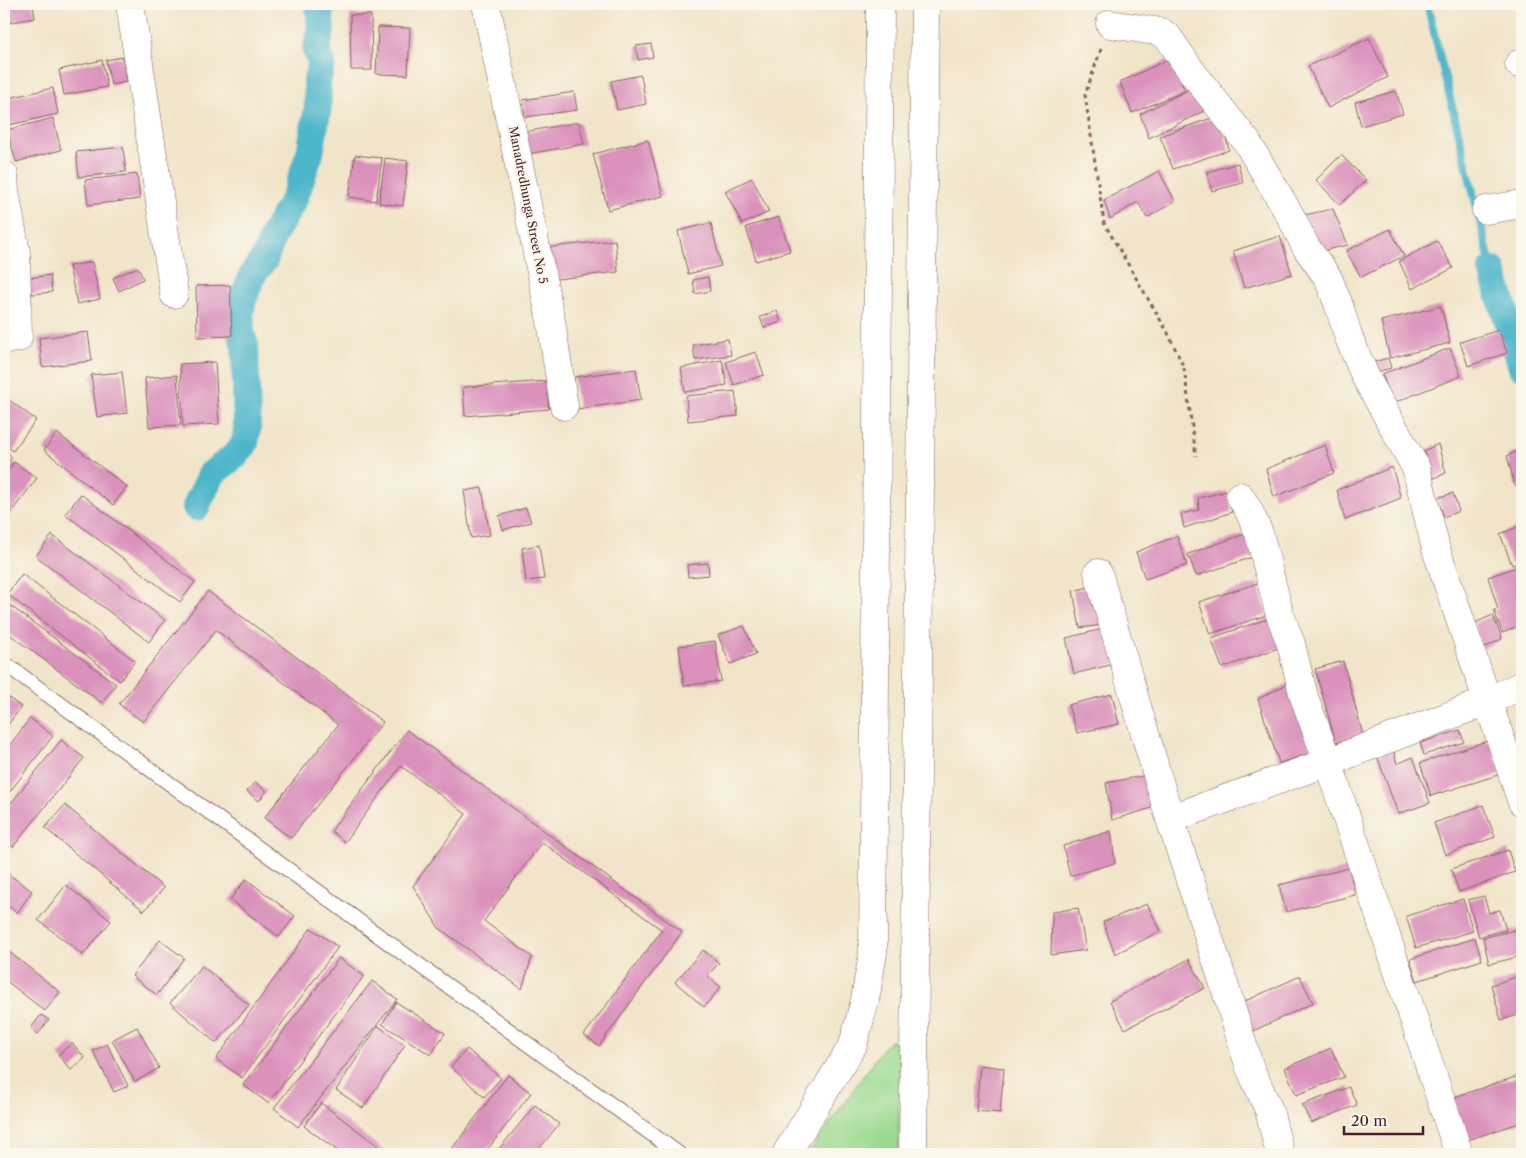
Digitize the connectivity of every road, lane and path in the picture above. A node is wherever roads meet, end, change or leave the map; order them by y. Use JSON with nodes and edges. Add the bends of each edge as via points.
{"nodes":[{"id":1,"x":130,"y":4,"type":"edge"},
{"id":2,"x":486,"y":4,"type":"edge"},
{"id":3,"x":880,"y":4,"type":"edge"},
{"id":4,"x":925,"y":4,"type":"edge"},
{"id":5,"x":1110,"y":24,"type":"joint"},
{"id":6,"x":4,"y":175,"type":"edge"},
{"id":7,"x":1522,"y":204,"type":"edge"},
{"id":8,"x":1486,"y":210,"type":"dead end"},
{"id":9,"x":174,"y":294,"type":"dead end"},
{"id":10,"x":4,"y":340,"type":"edge"},
{"id":11,"x":564,"y":406,"type":"dead end"},
{"id":12,"x":1196,"y":456,"type":"dead end"},
{"id":13,"x":1240,"y":496,"type":"dead end"},
{"id":14,"x":1098,"y":573,"type":"dead end"},
{"id":15,"x":4,"y":663,"type":"edge"},
{"id":16,"x":1522,"y":685,"type":"edge"},
{"id":17,"x":1488,"y":701,"type":"junction"},
{"id":18,"x":1328,"y":762,"type":"junction"},
{"id":19,"x":1522,"y":802,"type":"edge"},
{"id":20,"x":1170,"y":819,"type":"junction"},
{"id":21,"x":679,"y":1154,"type":"edge"},
{"id":22,"x":786,"y":1154,"type":"edge"},
{"id":23,"x":913,"y":1154,"type":"edge"},
{"id":24,"x":1280,"y":1154,"type":"edge"},
{"id":25,"x":1459,"y":1154,"type":"edge"}],
"edges":[{"from":1,"to":9,"type":"street"},
{"from":2,"to":11,"type":"street","name":"Manadredhunga Street No 5","via":[[551,321]]},
{"from":3,"to":22,"type":"street","via":[[873,953],[853,1045]]},
{"from":4,"to":23,"type":"street"},
{"from":5,"to":12,"type":"path","via":[[1085,95],[1104,223],[1168,333],[1184,368]]},
{"from":5,"to":17,"type":"street","via":[[1150,29],[1168,37],[1247,142],[1306,247],[1328,278],[1366,378],[1416,468],[1436,549]]},
{"from":6,"to":10,"type":"street","via":[[16,253],[18,338]]},
{"from":7,"to":8,"type":"street"},
{"from":13,"to":18,"type":"street","via":[[1259,533],[1304,697]]},
{"from":14,"to":20,"type":"street"},
{"from":15,"to":21,"type":"lane"},
{"from":16,"to":17,"type":"street"},
{"from":17,"to":18,"type":"street"},
{"from":17,"to":19,"type":"street"},
{"from":18,"to":20,"type":"street"},
{"from":18,"to":25,"type":"street"},
{"from":20,"to":24,"type":"street"}]}
